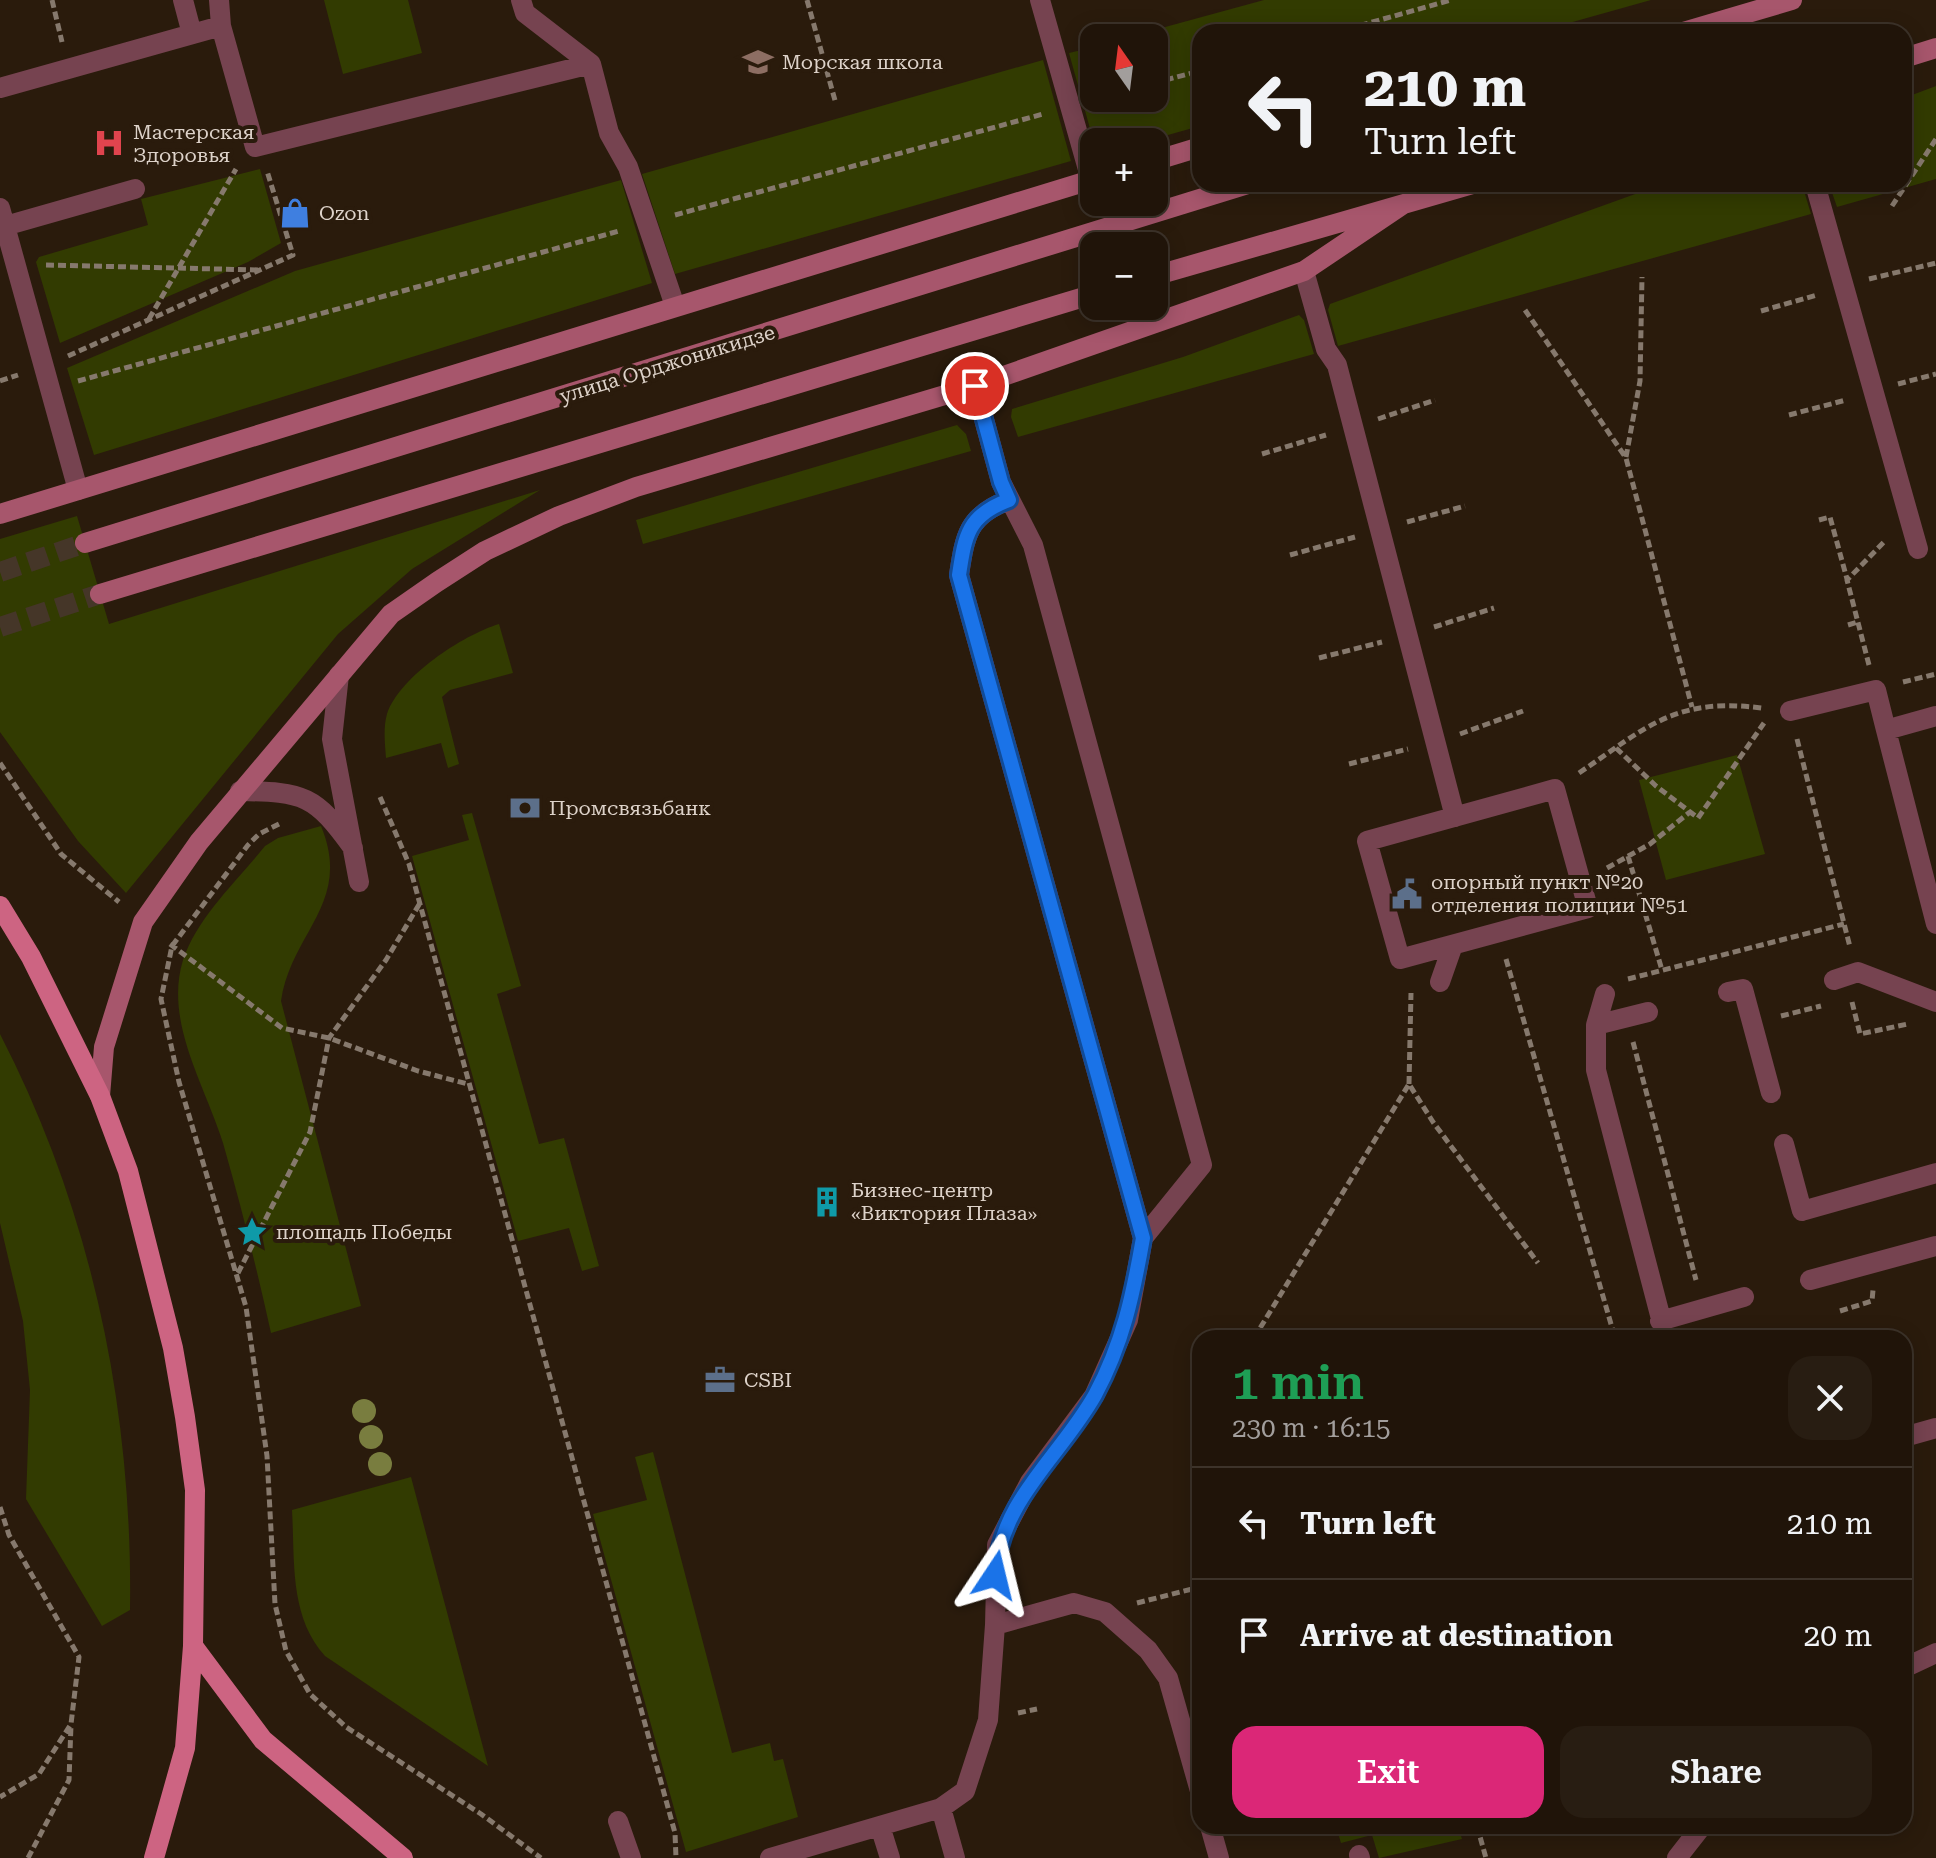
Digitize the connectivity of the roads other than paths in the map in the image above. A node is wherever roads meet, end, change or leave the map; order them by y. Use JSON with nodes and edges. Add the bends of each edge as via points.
{"nodes":[{"id":1,"x":183,"y":0,"type":"edge"},
{"id":2,"x":219,"y":0,"type":"edge"},
{"id":3,"x":521,"y":0,"type":"edge"},
{"id":4,"x":1040,"y":0,"type":"edge"},
{"id":5,"x":1792,"y":0,"type":"edge"},
{"id":6,"x":1710,"y":24,"type":"edge"},
{"id":7,"x":221,"y":26,"type":"junction"},
{"id":8,"x":192,"y":34,"type":"junction"},
{"id":9,"x":1936,"y":48,"type":"edge"},
{"id":10,"x":1912,"y":56,"type":"edge"},
{"id":11,"x":591,"y":64,"type":"junction"},
{"id":12,"x":0,"y":88,"type":"edge"},
{"id":13,"x":1080,"y":140,"type":"edge"},
{"id":14,"x":1192,"y":149,"type":"edge"},
{"id":15,"x":1168,"y":157,"type":"edge"},
{"id":16,"x":1080,"y":183,"type":"edge"},
{"id":17,"x":135,"y":189,"type":"dead end"},
{"id":18,"x":1222,"y":192,"type":"edge"},
{"id":19,"x":1446,"y":192,"type":"edge"},
{"id":20,"x":1817,"y":192,"type":"edge"},
{"id":21,"x":1402,"y":205,"type":"junction"},
{"id":22,"x":2,"y":217,"type":"edge"},
{"id":23,"x":1304,"y":271,"type":"junction"},
{"id":24,"x":1168,"y":272,"type":"edge"},
{"id":25,"x":1080,"y":298,"type":"edge"},
{"id":26,"x":675,"y":306,"type":"junction"},
{"id":27,"x":975,"y":386,"type":"junction"},
{"id":28,"x":78,"y":490,"type":"junction"},
{"id":29,"x":1009,"y":500,"type":"junction"},
{"id":30,"x":0,"y":514,"type":"edge"},
{"id":31,"x":85,"y":543,"type":"tunnel mouth"},
{"id":32,"x":1918,"y":549,"type":"dead end"},
{"id":33,"x":100,"y":594,"type":"tunnel mouth"},
{"id":34,"x":339,"y":675,"type":"junction"},
{"id":35,"x":1782,"y":710,"type":"road end"},
{"id":36,"x":1936,"y":716,"type":"edge"},
{"id":37,"x":1886,"y":730,"type":"junction"},
{"id":38,"x":240,"y":791,"type":"junction"},
{"id":39,"x":1455,"y":817,"type":"junction"},
{"id":40,"x":354,"y":850,"type":"junction"},
{"id":41,"x":359,"y":882,"type":"dead end"},
{"id":42,"x":0,"y":906,"type":"edge"},
{"id":43,"x":1936,"y":924,"type":"edge"},
{"id":44,"x":1453,"y":945,"type":"junction"},
{"id":45,"x":1834,"y":980,"type":"dead end"},
{"id":46,"x":1440,"y":982,"type":"dead end"},
{"id":47,"x":1728,"y":992,"type":"dead end"},
{"id":48,"x":1605,"y":994,"type":"road end"},
{"id":49,"x":1931,"y":1010,"type":"edge"},
{"id":50,"x":1648,"y":1012,"type":"dead end"},
{"id":51,"x":1596,"y":1025,"type":"junction"},
{"id":52,"x":1771,"y":1093,"type":"dead end"},
{"id":53,"x":100,"y":1096,"type":"junction"},
{"id":54,"x":1784,"y":1144,"type":"dead end"},
{"id":55,"x":1936,"y":1173,"type":"edge"},
{"id":56,"x":1143,"y":1238,"type":"junction"},
{"id":57,"x":1936,"y":1246,"type":"edge"},
{"id":58,"x":1810,"y":1280,"type":"dead end"},
{"id":59,"x":1744,"y":1297,"type":"dead end"},
{"id":60,"x":1663,"y":1329,"type":"edge"},
{"id":61,"x":1936,"y":1428,"type":"edge"},
{"id":62,"x":1912,"y":1435,"type":"edge"},
{"id":63,"x":995,"y":1625,"type":"junction"},
{"id":64,"x":193,"y":1646,"type":"junction"},
{"id":65,"x":1936,"y":1653,"type":"edge"},
{"id":66,"x":1912,"y":1664,"type":"edge"},
{"id":67,"x":1192,"y":1763,"type":"edge"},
{"id":68,"x":941,"y":1808,"type":"junction"},
{"id":69,"x":618,"y":1821,"type":"dead end"},
{"id":70,"x":880,"y":1826,"type":"junction"},
{"id":71,"x":1212,"y":1834,"type":"edge"},
{"id":72,"x":1696,"y":1834,"type":"edge"},
{"id":73,"x":154,"y":1858,"type":"edge"},
{"id":74,"x":403,"y":1858,"type":"edge"},
{"id":75,"x":631,"y":1858,"type":"edge"},
{"id":76,"x":770,"y":1858,"type":"edge"},
{"id":77,"x":890,"y":1858,"type":"edge"},
{"id":78,"x":955,"y":1858,"type":"edge"},
{"id":79,"x":1219,"y":1858,"type":"edge"},
{"id":80,"x":1677,"y":1858,"type":"edge"}],
"edges":[{"from":1,"to":8,"type":"lane"},
{"from":2,"to":7,"type":"lane"},
{"from":3,"to":11,"type":"lane","via":[[525,13]]},
{"from":4,"to":13,"type":"lane"},
{"from":5,"to":6,"type":"main road"},
{"from":7,"to":8,"type":"lane"},
{"from":7,"to":11,"type":"lane","via":[[255,147]]},
{"from":8,"to":12,"type":"lane"},
{"from":9,"to":10,"type":"main road"},
{"from":11,"to":26,"type":"lane","via":[[609,133],[628,167]]},
{"from":14,"to":15,"type":"main road"},
{"from":16,"to":26,"type":"main road"},
{"from":17,"to":22,"type":"lane"},
{"from":18,"to":31,"type":"main road","name":"улица Орджоникидзе"},
{"from":19,"to":21,"type":"main road"},
{"from":20,"to":32,"type":"lane"},
{"from":21,"to":23,"type":"main road"},
{"from":21,"to":24,"type":"main road"},
{"from":22,"to":28,"type":"lane"},
{"from":23,"to":27,"type":"main road"},
{"from":23,"to":39,"type":"lane","via":[[1326,349],[1337,365]]},
{"from":25,"to":33,"type":"main road"},
{"from":26,"to":28,"type":"main road"},
{"from":27,"to":29,"type":"lane"},
{"from":27,"to":34,"type":"main road","via":[[636,487],[559,516],[485,551],[391,614]]},
{"from":28,"to":30,"type":"main road"},
{"from":29,"to":56,"type":"lane","via":[[986,508],[965,535],[959,575]]},
{"from":29,"to":56,"type":"lane","via":[[1033,545],[1202,1165]]},
{"from":34,"to":38,"type":"main road"},
{"from":34,"to":40,"type":"lane","via":[[332,739]]},
{"from":35,"to":37,"type":"lane","via":[[1876,690]]},
{"from":36,"to":37,"type":"lane"},
{"from":37,"to":43,"type":"lane"},
{"from":38,"to":40,"type":"lane","via":[[283,791],[308,799]]},
{"from":38,"to":53,"type":"main road","via":[[143,922],[107,1033]]},
{"from":39,"to":44,"type":"lane","via":[[1367,841],[1400,959]]},
{"from":39,"to":44,"type":"lane","via":[[1555,789],[1588,908]]},
{"from":40,"to":41,"type":"lane"},
{"from":42,"to":53,"type":"main road"},
{"from":44,"to":46,"type":"lane"},
{"from":45,"to":49,"type":"lane","via":[[1858,972]]},
{"from":47,"to":52,"type":"lane","via":[[1743,989]]},
{"from":48,"to":51,"type":"lane"},
{"from":50,"to":51,"type":"lane"},
{"from":51,"to":60,"type":"lane","via":[[1596,1070]]},
{"from":53,"to":64,"type":"main road","via":[[150,1249],[185,1417],[195,1490]]},
{"from":54,"to":55,"type":"lane","via":[[1802,1211]]},
{"from":56,"to":63,"type":"lane","via":[[1128,1320],[1094,1396],[1030,1482],[997,1545]]},
{"from":57,"to":58,"type":"lane"},
{"from":59,"to":60,"type":"lane"},
{"from":61,"to":62,"type":"lane"},
{"from":63,"to":67,"type":"lane","via":[[1074,1603],[1105,1612],[1148,1650],[1168,1678]]},
{"from":63,"to":68,"type":"lane","via":[[988,1720],[965,1791]]},
{"from":64,"to":73,"type":"main road","via":[[185,1748]]},
{"from":64,"to":74,"type":"main road","via":[[263,1740]]},
{"from":65,"to":66,"type":"lane"},
{"from":68,"to":70,"type":"lane"},
{"from":68,"to":78,"type":"lane"},
{"from":69,"to":75,"type":"lane"},
{"from":70,"to":76,"type":"lane"},
{"from":70,"to":77,"type":"lane"},
{"from":71,"to":79,"type":"lane"},
{"from":72,"to":80,"type":"lane"}]}
